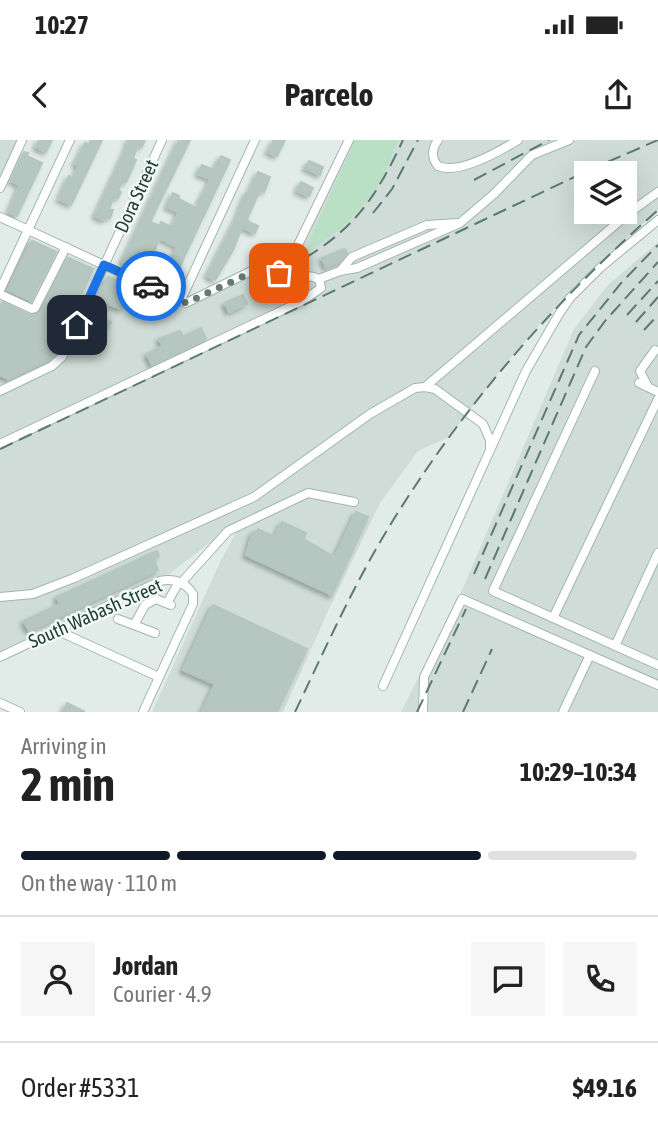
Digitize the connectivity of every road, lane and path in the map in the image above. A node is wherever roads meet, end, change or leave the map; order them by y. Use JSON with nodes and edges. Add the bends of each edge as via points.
{"nodes":[{"id":1,"x":22,"y":140,"type":"edge"},
{"id":2,"x":70,"y":140,"type":"edge"},
{"id":3,"x":162,"y":140,"type":"edge"},
{"id":4,"x":255,"y":140,"type":"edge"},
{"id":5,"x":349,"y":140,"type":"edge"},
{"id":6,"x":438,"y":140,"type":"edge"},
{"id":7,"x":518,"y":140,"type":"edge"},
{"id":8,"x":569,"y":140,"type":"edge"},
{"id":9,"x":0,"y":188,"type":"edge"},
{"id":10,"x":658,"y":192,"type":"edge"},
{"id":11,"x":0,"y":217,"type":"edge"},
{"id":12,"x":658,"y":220,"type":"edge"},
{"id":13,"x":460,"y":223,"type":"junction"},
{"id":14,"x":29,"y":230,"type":"junction"},
{"id":15,"x":66,"y":247,"type":"junction"},
{"id":16,"x":0,"y":262,"type":"edge"},
{"id":17,"x":274,"y":262,"type":"junction"},
{"id":18,"x":104,"y":265,"type":"junction"},
{"id":19,"x":11,"y":268,"type":"junction"},
{"id":20,"x":340,"y":271,"type":"junction"},
{"id":21,"x":319,"y":279,"type":"junction"},
{"id":22,"x":141,"y":282,"type":"junction"},
{"id":23,"x":0,"y":292,"type":"edge"},
{"id":24,"x":181,"y":300,"type":"junction"},
{"id":25,"x":128,"y":306,"type":"dead end"},
{"id":26,"x":656,"y":350,"type":"dead end"},
{"id":27,"x":595,"y":371,"type":"dead end"},
{"id":28,"x":639,"y":383,"type":"dead end"},
{"id":29,"x":425,"y":387,"type":"junction"},
{"id":30,"x":648,"y":387,"type":"junction"},
{"id":31,"x":0,"y":391,"type":"edge"},
{"id":32,"x":658,"y":392,"type":"edge"},
{"id":33,"x":658,"y":399,"type":"edge"},
{"id":34,"x":505,"y":416,"type":"junction"},
{"id":35,"x":483,"y":424,"type":"junction"},
{"id":36,"x":0,"y":444,"type":"edge"},
{"id":37,"x":490,"y":449,"type":"junction"},
{"id":38,"x":354,"y":502,"type":"dead end"},
{"id":39,"x":658,"y":553,"type":"edge"},
{"id":40,"x":180,"y":582,"type":"junction"},
{"id":41,"x":0,"y":597,"type":"edge"},
{"id":42,"x":553,"y":618,"type":"junction"},
{"id":43,"x":118,"y":619,"type":"dead end"},
{"id":44,"x":134,"y":625,"type":"junction"},
{"id":45,"x":57,"y":630,"type":"junction"},
{"id":46,"x":155,"y":634,"type":"dead end"},
{"id":47,"x":615,"y":646,"type":"junction"},
{"id":48,"x":590,"y":655,"type":"junction"},
{"id":49,"x":0,"y":657,"type":"edge"},
{"id":50,"x":658,"y":665,"type":"edge"},
{"id":51,"x":159,"y":677,"type":"junction"},
{"id":52,"x":658,"y":685,"type":"edge"},
{"id":53,"x":383,"y":686,"type":"dead end"},
{"id":54,"x":0,"y":703,"type":"edge"},
{"id":55,"x":20,"y":712,"type":"edge"},
{"id":56,"x":143,"y":712,"type":"edge"},
{"id":57,"x":423,"y":712,"type":"edge"},
{"id":58,"x":563,"y":712,"type":"edge"}],
"edges":[{"from":1,"to":9,"type":"street"},
{"from":2,"to":14,"type":"street"},
{"from":3,"to":18,"type":"street","name":"Dora Street"},
{"from":4,"to":24,"type":"street"},
{"from":5,"to":17,"type":"street","via":[[300,243],[295,251]]},
{"from":6,"to":7,"type":"street","via":[[433,157],[439,166],[449,169]]},
{"from":8,"to":13,"type":"street","via":[[532,155]]},
{"from":10,"to":29,"type":"street"},
{"from":11,"to":14,"type":"street"},
{"from":12,"to":34,"type":"street","via":[[570,299]]},
{"from":13,"to":20,"type":"street","via":[[357,268]]},
{"from":13,"to":20,"type":"street","via":[[427,225],[352,257]]},
{"from":14,"to":15,"type":"street"},
{"from":14,"to":19,"type":"street"},
{"from":15,"to":18,"type":"street"},
{"from":15,"to":23,"type":"street","via":[[35,308]]},
{"from":16,"to":19,"type":"street"},
{"from":17,"to":21,"type":"street","via":[[284,277]]},
{"from":17,"to":24,"type":"street","via":[[192,301]]},
{"from":18,"to":22,"type":"street"},
{"from":18,"to":31,"type":"street","name":"Dora Street","via":[[62,358]]},
{"from":19,"to":23,"type":"street"},
{"from":20,"to":21,"type":"street"},
{"from":21,"to":36,"type":"street","via":[[321,288],[302,301]]},
{"from":22,"to":24,"type":"street"},
{"from":22,"to":25,"type":"street"},
{"from":26,"to":30,"type":"street","via":[[640,371]]},
{"from":27,"to":42,"type":"street","via":[[493,591]]},
{"from":28,"to":30,"type":"street"},
{"from":29,"to":35,"type":"street","via":[[435,389]]},
{"from":29,"to":41,"type":"street","via":[[415,388],[370,414],[254,497],[74,578],[33,594]]},
{"from":30,"to":32,"type":"street"},
{"from":33,"to":42,"type":"street"},
{"from":34,"to":35,"type":"street"},
{"from":34,"to":37,"type":"street"},
{"from":35,"to":37,"type":"street"},
{"from":37,"to":53,"type":"street"},
{"from":38,"to":40,"type":"street","via":[[309,494],[228,531]]},
{"from":39,"to":47,"type":"street"},
{"from":40,"to":44,"type":"street","via":[[169,604],[156,599],[145,605]]},
{"from":40,"to":45,"type":"street","name":"South Wabash Street","via":[[160,581]]},
{"from":40,"to":51,"type":"street","name":"South Wabash Street","via":[[190,590],[193,604]]},
{"from":42,"to":47,"type":"street"},
{"from":43,"to":44,"type":"street"},
{"from":44,"to":46,"type":"street"},
{"from":45,"to":49,"type":"street","name":"South Wabash Street"},
{"from":45,"to":51,"type":"street"},
{"from":47,"to":50,"type":"street"},
{"from":48,"to":52,"type":"street"},
{"from":48,"to":57,"type":"street","via":[[462,598],[424,677]]},
{"from":48,"to":58,"type":"street"},
{"from":51,"to":56,"type":"street"},
{"from":54,"to":55,"type":"street"}]}
